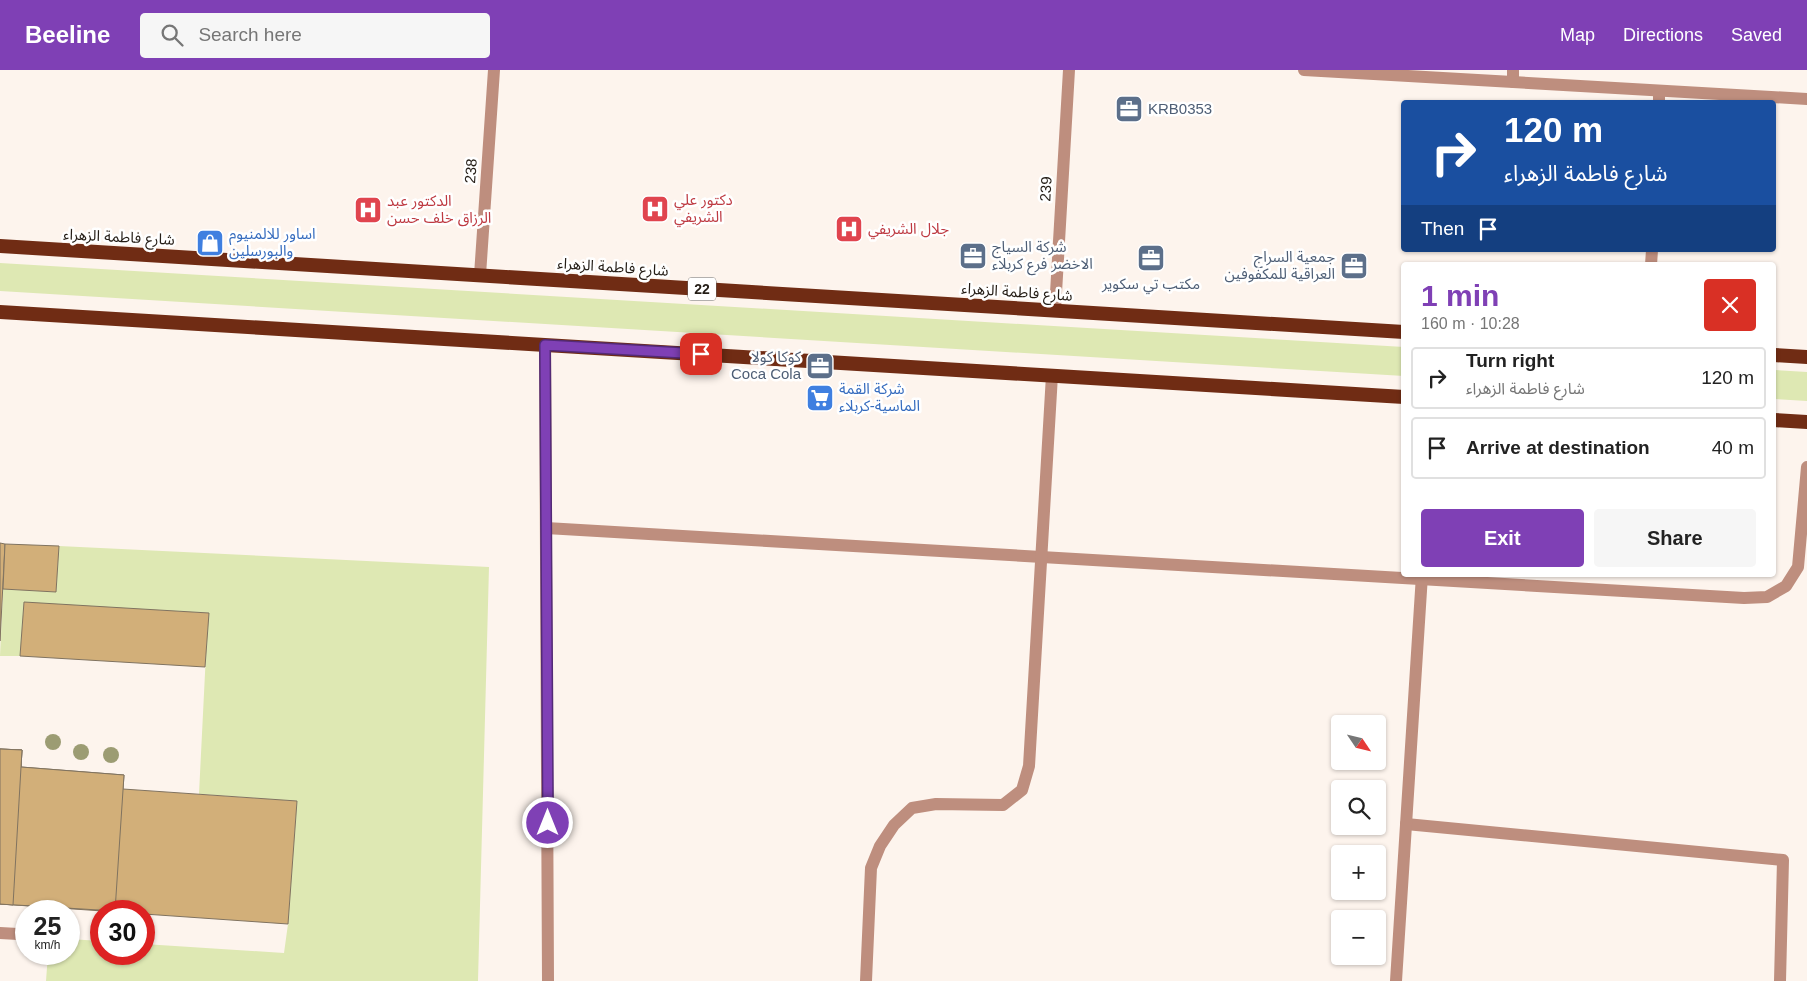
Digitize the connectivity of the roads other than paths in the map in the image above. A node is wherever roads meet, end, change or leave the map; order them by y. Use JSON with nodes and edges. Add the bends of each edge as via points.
{"nodes":[{"id":1,"x":494,"y":70,"type":"edge"},
{"id":2,"x":1069,"y":70,"type":"edge"},
{"id":3,"x":1304,"y":70,"type":"edge"},
{"id":4,"x":1513,"y":76,"type":"edge"},
{"id":5,"x":1659,"y":97,"type":"edge"},
{"id":6,"x":1807,"y":98,"type":"edge"},
{"id":7,"x":0,"y":246,"type":"edge"},
{"id":8,"x":480,"y":275,"type":"junction"},
{"id":9,"x":1055,"y":310,"type":"junction"},
{"id":10,"x":0,"y":312,"type":"edge"},
{"id":11,"x":1401,"y":332,"type":"edge"},
{"id":12,"x":545,"y":345,"type":"junction"},
{"id":13,"x":1776,"y":355,"type":"edge"},
{"id":14,"x":1807,"y":357,"type":"edge"},
{"id":15,"x":1052,"y":375,"type":"junction"},
{"id":16,"x":1401,"y":397,"type":"edge"},
{"id":17,"x":1776,"y":420,"type":"edge"},
{"id":18,"x":1807,"y":422,"type":"edge"},
{"id":19,"x":1807,"y":467,"type":"edge"},
{"id":20,"x":546,"y":528,"type":"junction"},
{"id":21,"x":1041,"y":556,"type":"junction"},
{"id":22,"x":1401,"y":575,"type":"edge"},
{"id":23,"x":1422,"y":577,"type":"edge"},
{"id":24,"x":1437,"y":577,"type":"edge"},
{"id":25,"x":1406,"y":824,"type":"junction"},
{"id":26,"x":0,"y":933,"type":"edge"},
{"id":27,"x":15,"y":934,"type":"edge"},
{"id":28,"x":548,"y":981,"type":"edge"},
{"id":29,"x":866,"y":981,"type":"edge"},
{"id":30,"x":1396,"y":981,"type":"edge"},
{"id":31,"x":1780,"y":981,"type":"edge"}],
"edges":[{"from":1,"to":8,"type":"street","name":"238"},
{"from":2,"to":9,"type":"street","name":"239"},
{"from":3,"to":4,"type":"street"},
{"from":4,"to":5,"type":"street"},
{"from":5,"to":6,"type":"street"},
{"from":7,"to":8,"type":"highway","name":"شارع فاطمة الزهراء","number":"22"},
{"from":8,"to":9,"type":"highway","name":"شارع فاطمة الزهراء","number":"22"},
{"from":9,"to":11,"type":"highway","name":"شارع فاطمة الزهراء","number":"22"},
{"from":10,"to":12,"type":"highway"},
{"from":12,"to":15,"type":"highway"},
{"from":12,"to":20,"type":"street"},
{"from":13,"to":14,"type":"highway"},
{"from":15,"to":16,"type":"highway"},
{"from":15,"to":21,"type":"street"},
{"from":17,"to":18,"type":"highway"},
{"from":19,"to":24,"type":"street","via":[[1798,567],[1786,586],[1767,597]]},
{"from":20,"to":21,"type":"street"},
{"from":20,"to":28,"type":"street"},
{"from":21,"to":22,"type":"street"},
{"from":21,"to":29,"type":"street","via":[[1029,766],[1022,790],[1003,805],[936,804],[912,808],[894,825],[871,868]]},
{"from":23,"to":25,"type":"street"},
{"from":25,"to":30,"type":"street"},
{"from":25,"to":31,"type":"street","via":[[1783,860]]},
{"from":26,"to":27,"type":"street"}]}
